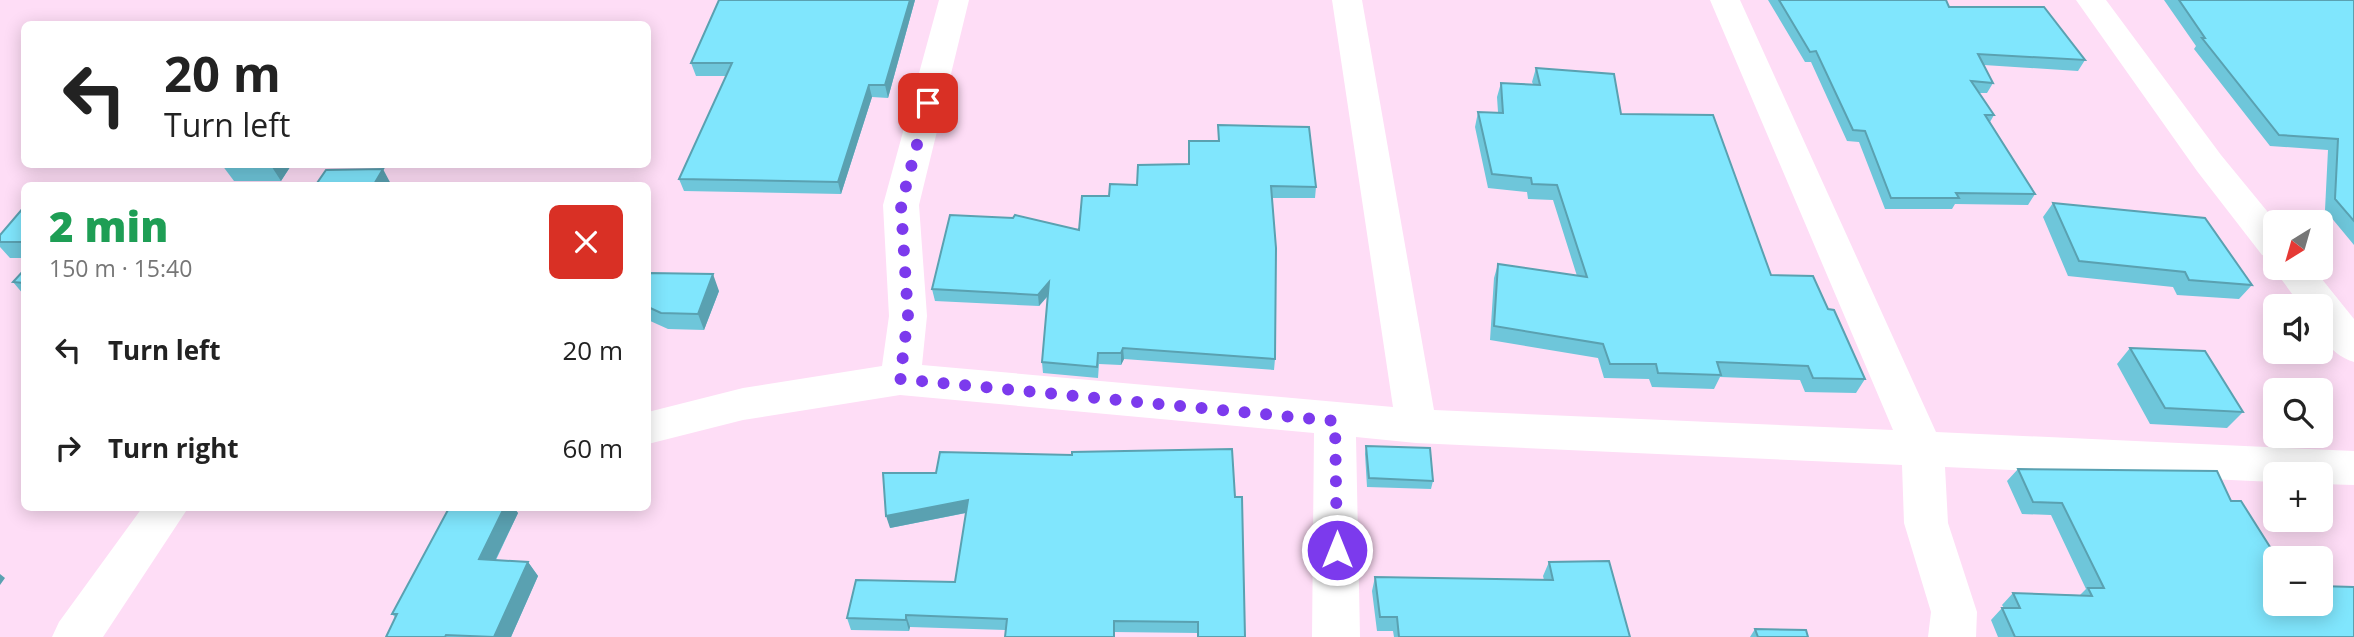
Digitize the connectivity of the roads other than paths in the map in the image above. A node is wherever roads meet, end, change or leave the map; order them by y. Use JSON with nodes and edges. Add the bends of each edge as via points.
{"nodes":[{"id":1,"x":954,"y":0,"type":"edge"},
{"id":2,"x":1347,"y":0,"type":"edge"},
{"id":3,"x":1725,"y":0,"type":"edge"},
{"id":4,"x":2091,"y":0,"type":"edge"},
{"id":5,"x":2263,"y":231,"type":"edge"},
{"id":6,"x":2302,"y":280,"type":"edge"},
{"id":7,"x":2354,"y":346,"type":"edge"},
{"id":8,"x":900,"y":379,"type":"junction"},
{"id":9,"x":1335,"y":421,"type":"junction"},
{"id":10,"x":1416,"y":426,"type":"junction"},
{"id":11,"x":651,"y":427,"type":"edge"},
{"id":12,"x":1923,"y":451,"type":"junction"},
{"id":13,"x":2354,"y":468,"type":"edge"},
{"id":14,"x":164,"y":511,"type":"edge"},
{"id":15,"x":76,"y":637,"type":"edge"},
{"id":16,"x":1336,"y":637,"type":"edge"},
{"id":17,"x":1952,"y":637,"type":"edge"}],
"edges":[{"from":1,"to":8,"type":"street","via":[[901,205],[908,316]]},
{"from":2,"to":10,"type":"street"},
{"from":3,"to":12,"type":"street"},
{"from":4,"to":5,"type":"street"},
{"from":6,"to":7,"type":"street"},
{"from":8,"to":9,"type":"street"},
{"from":8,"to":11,"type":"street","via":[[743,404]]},
{"from":9,"to":10,"type":"street"},
{"from":9,"to":16,"type":"street"},
{"from":10,"to":12,"type":"street"},
{"from":12,"to":13,"type":"street"},
{"from":12,"to":17,"type":"street","via":[[1926,523],[1954,612]]},
{"from":14,"to":15,"type":"street"}]}
